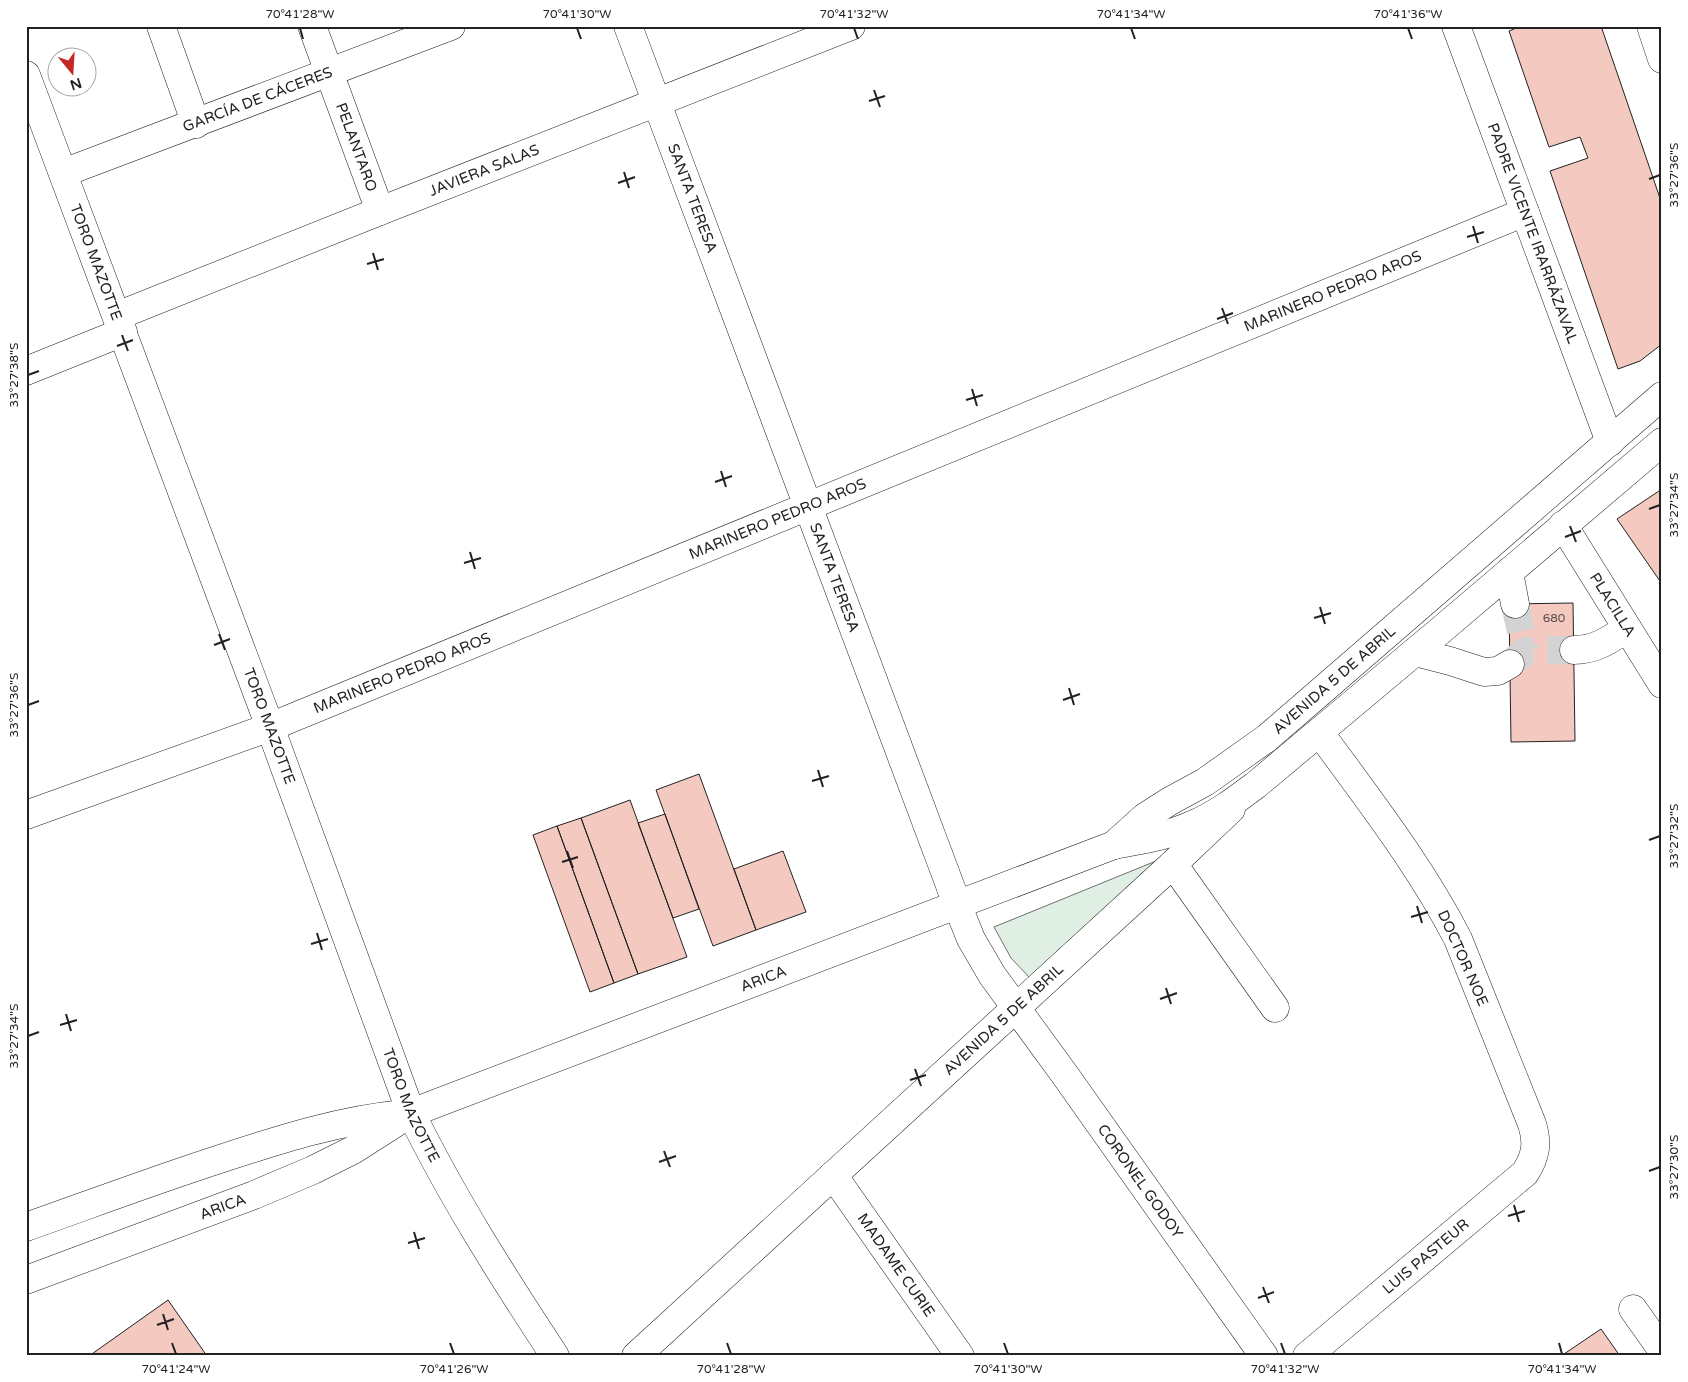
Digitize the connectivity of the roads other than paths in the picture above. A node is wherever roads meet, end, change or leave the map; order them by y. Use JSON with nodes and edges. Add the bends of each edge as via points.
{"nodes":[{"id":1,"x":161,"y":26,"type":"edge"},
{"id":2,"x":312,"y":26,"type":"edge"},
{"id":3,"x":451,"y":26,"type":"edge"},
{"id":4,"x":628,"y":26,"type":"edge"},
{"id":5,"x":852,"y":26,"type":"edge"},
{"id":6,"x":1456,"y":26,"type":"edge"},
{"id":7,"x":1651,"y":26,"type":"edge"},
{"id":8,"x":1662,"y":59,"type":"edge"},
{"id":9,"x":329,"y":74,"type":"junction"},
{"id":10,"x":26,"y":76,"type":"edge"},
{"id":11,"x":656,"y":103,"type":"junction"},
{"id":12,"x":196,"y":124,"type":"junction"},
{"id":13,"x":35,"y":125,"type":"edge"},
{"id":14,"x":64,"y":173,"type":"junction"},
{"id":15,"x":380,"y":211,"type":"junction"},
{"id":16,"x":1525,"y":212,"type":"junction"},
{"id":17,"x":120,"y":324,"type":"junction"},
{"id":18,"x":26,"y":371,"type":"edge"},
{"id":19,"x":1662,"y":396,"type":"edge"},
{"id":20,"x":1610,"y":442,"type":"junction"},
{"id":21,"x":1662,"y":442,"type":"edge"},
{"id":22,"x":808,"y":506,"type":"junction"},
{"id":23,"x":1563,"y":525,"type":"junction"},
{"id":24,"x":1509,"y":572,"type":"junction"},
{"id":25,"x":1515,"y":604,"type":"tunnel mouth"},
{"id":26,"x":1627,"y":628,"type":"junction"},
{"id":27,"x":1574,"y":650,"type":"tunnel mouth"},
{"id":28,"x":1415,"y":652,"type":"junction"},
{"id":29,"x":1510,"y":664,"type":"tunnel mouth"},
{"id":30,"x":1662,"y":684,"type":"edge"},
{"id":31,"x":270,"y":727,"type":"junction"},
{"id":32,"x":1320,"y":733,"type":"junction"},
{"id":33,"x":1257,"y":784,"type":"junction"},
{"id":34,"x":26,"y":815,"type":"edge"},
{"id":35,"x":1114,"y":845,"type":"junction"},
{"id":36,"x":1173,"y":864,"type":"junction"},
{"id":37,"x":957,"y":904,"type":"junction"},
{"id":38,"x":1015,"y":1008,"type":"junction"},
{"id":39,"x":1275,"y":1008,"type":"dead end"},
{"id":40,"x":411,"y":1113,"type":"junction"},
{"id":41,"x":1536,"y":1152,"type":"joint"},
{"id":42,"x":833,"y":1175,"type":"junction"},
{"id":43,"x":26,"y":1227,"type":"edge"},
{"id":44,"x":26,"y":1280,"type":"edge"},
{"id":45,"x":1633,"y":1309,"type":"dead end"},
{"id":46,"x":1662,"y":1350,"type":"edge"},
{"id":47,"x":555,"y":1356,"type":"edge"},
{"id":48,"x":636,"y":1356,"type":"edge"},
{"id":49,"x":960,"y":1356,"type":"edge"},
{"id":50,"x":1264,"y":1356,"type":"edge"},
{"id":51,"x":1307,"y":1356,"type":"edge"}],
"edges":[{"from":1,"to":12,"type":"street"},
{"from":2,"to":9,"type":"street","name":"PELANTARO"},
{"from":3,"to":9,"type":"street","name":"GARCÍA DE CÁCERES"},
{"from":4,"to":11,"type":"street","name":"SANTA TERESA"},
{"from":5,"to":11,"type":"street","name":"JAVIERA SALAS"},
{"from":6,"to":16,"type":"street","name":"PADRE VICENTE IRARRÁZAVAL"},
{"from":7,"to":8,"type":"street"},
{"from":9,"to":12,"type":"street","name":"GARCÍA DE CÁCERES"},
{"from":9,"to":15,"type":"street","name":"PELANTARO"},
{"from":10,"to":13,"type":"street","name":"TORO MAZOTTE"},
{"from":11,"to":15,"type":"street","name":"JAVIERA SALAS"},
{"from":11,"to":22,"type":"street","name":"SANTA TERESA"},
{"from":12,"to":14,"type":"street","name":"GARCÍA DE CÁCERES"},
{"from":13,"to":14,"type":"street","name":"TORO MAZOTTE"},
{"from":14,"to":17,"type":"street","name":"TORO MAZOTTE"},
{"from":15,"to":17,"type":"street","name":"JAVIERA SALAS"},
{"from":16,"to":20,"type":"street","name":"PADRE VICENTE IRARRÁZAVAL"},
{"from":16,"to":22,"type":"street","name":"MARINERO PEDRO AROS"},
{"from":17,"to":18,"type":"street","name":"JAVIERA SALAS"},
{"from":17,"to":31,"type":"street","name":"TORO MAZOTTE"},
{"from":19,"to":20,"type":"street","name":"AVENIDA 5 DE ABRIL"},
{"from":20,"to":35,"type":"street","name":"AVENIDA 5 DE ABRIL","via":[[1267,738],[1205,782],[1145,817]]},
{"from":21,"to":23,"type":"street","name":"AVENIDA 5 DE ABRIL"},
{"from":22,"to":31,"type":"street","name":"MARINERO PEDRO AROS"},
{"from":22,"to":37,"type":"street","name":"SANTA TERESA"},
{"from":23,"to":24,"type":"street","name":"AVENIDA 5 DE ABRIL"},
{"from":23,"to":26,"type":"street","name":"PLACILLA"},
{"from":24,"to":25,"type":"street"},
{"from":24,"to":28,"type":"street","name":"AVENIDA 5 DE ABRIL"},
{"from":26,"to":27,"type":"street","via":[[1596,647]]},
{"from":26,"to":30,"type":"street","name":"PLACILLA"},
{"from":28,"to":29,"type":"street","via":[[1484,672],[1498,671]]},
{"from":28,"to":32,"type":"street","name":"AVENIDA 5 DE ABRIL"},
{"from":31,"to":34,"type":"street","name":"MARINERO PEDRO AROS"},
{"from":31,"to":40,"type":"street","name":"TORO MAZOTTE"},
{"from":32,"to":33,"type":"street","name":"AVENIDA 5 DE ABRIL"},
{"from":32,"to":41,"type":"street","name":"DOCTOR NOE","via":[[1418,871],[1450,923],[1532,1124]]},
{"from":33,"to":35,"type":"street","name":"AVENIDA 5 DE ABRIL","via":[[1228,806],[1192,825]]},
{"from":33,"to":36,"type":"street","name":"AVENIDA 5 DE ABRIL"},
{"from":35,"to":37,"type":"street","name":"ARICA"},
{"from":36,"to":38,"type":"street","name":"AVENIDA 5 DE ABRIL"},
{"from":36,"to":39,"type":"street"},
{"from":37,"to":38,"type":"street","name":"SANTA TERESA","via":[[981,958]]},
{"from":37,"to":40,"type":"street","name":"ARICA"},
{"from":38,"to":42,"type":"street","name":"AVENIDA 5 DE ABRIL"},
{"from":38,"to":50,"type":"street","name":"CORONEL GODOY"},
{"from":40,"to":43,"type":"street","name":"ARICA","via":[[354,1120],[288,1136]]},
{"from":40,"to":44,"type":"street","name":"ARICA","via":[[353,1150],[313,1170]]},
{"from":40,"to":47,"type":"street","name":"TORO MAZOTTE","via":[[455,1197]]},
{"from":41,"to":51,"type":"street","name":"LUIS PASTEUR","via":[[1525,1173]]},
{"from":42,"to":48,"type":"street","name":"AVENIDA 5 DE ABRIL"},
{"from":42,"to":49,"type":"street","name":"MADAME CURIE"},
{"from":45,"to":46,"type":"street"}]}
